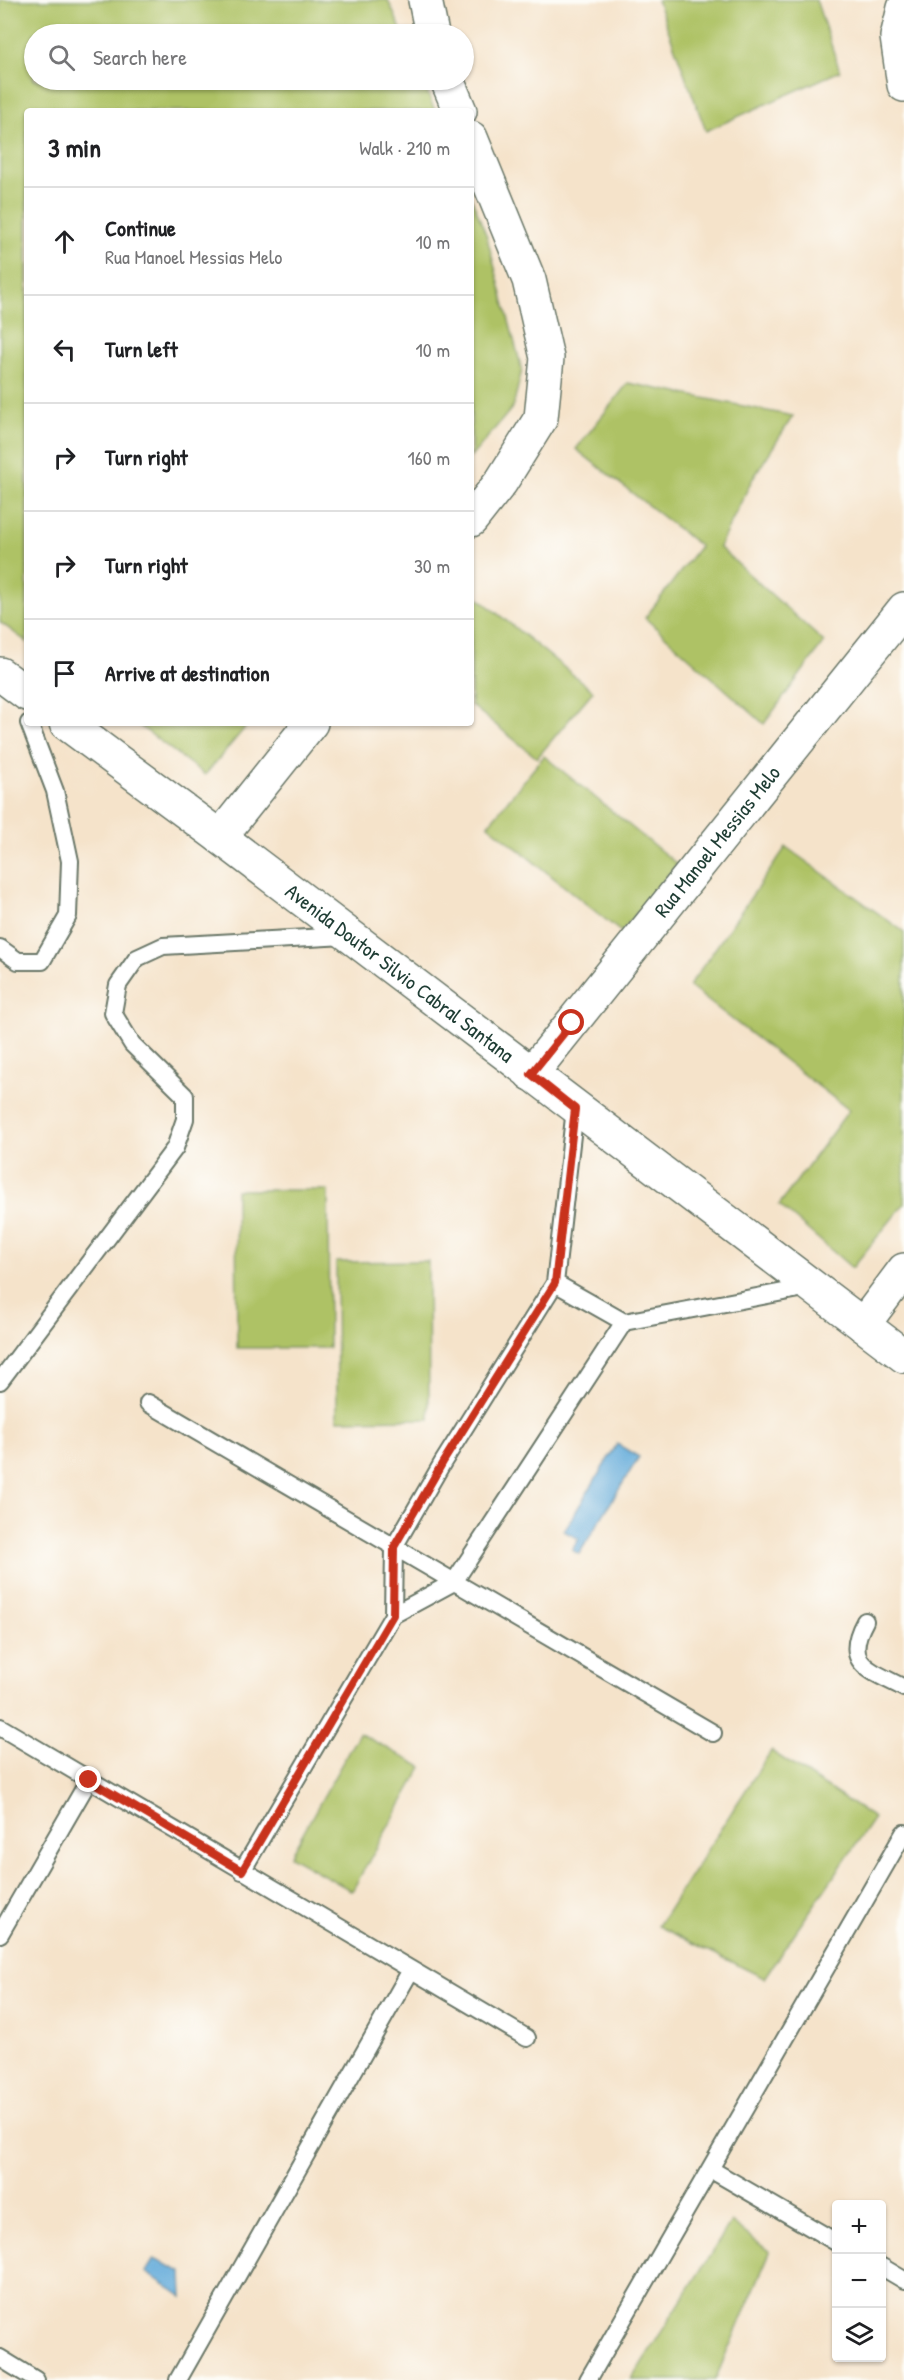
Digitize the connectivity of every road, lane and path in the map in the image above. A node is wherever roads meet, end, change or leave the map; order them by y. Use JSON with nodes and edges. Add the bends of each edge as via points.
{"nodes":[{"id":1,"x":425,"y":0,"type":"edge"},
{"id":2,"x":904,"y":8,"type":"edge"},
{"id":3,"x":430,"y":24,"type":"edge"},
{"id":4,"x":904,"y":86,"type":"edge"},
{"id":5,"x":451,"y":90,"type":"edge"},
{"id":6,"x":459,"y":108,"type":"edge"},
{"id":7,"x":474,"y":145,"type":"edge"},
{"id":8,"x":474,"y":516,"type":"edge"},
{"id":9,"x":904,"y":609,"type":"edge"},
{"id":10,"x":14,"y":685,"type":"edge"},
{"id":11,"x":24,"y":709,"type":"edge"},
{"id":12,"x":30,"y":726,"type":"edge"},
{"id":13,"x":70,"y":726,"type":"edge"},
{"id":14,"x":309,"y":726,"type":"edge"},
{"id":15,"x":220,"y":837,"type":"junction"},
{"id":16,"x":350,"y":936,"type":"junction"},
{"id":17,"x":0,"y":948,"type":"edge"},
{"id":18,"x":531,"y":1074,"type":"junction"},
{"id":19,"x":575,"y":1109,"type":"junction"},
{"id":20,"x":904,"y":1270,"type":"edge"},
{"id":21,"x":555,"y":1283,"type":"junction"},
{"id":22,"x":810,"y":1287,"type":"junction"},
{"id":23,"x":624,"y":1323,"type":"junction"},
{"id":24,"x":863,"y":1325,"type":"junction"},
{"id":25,"x":904,"y":1356,"type":"edge"},
{"id":26,"x":0,"y":1382,"type":"edge"},
{"id":27,"x":148,"y":1403,"type":"dead end"},
{"id":28,"x":394,"y":1547,"type":"junction"},
{"id":29,"x":454,"y":1582,"type":"junction"},
{"id":30,"x":393,"y":1615,"type":"junction"},
{"id":31,"x":865,"y":1621,"type":"dead end"},
{"id":32,"x":904,"y":1688,"type":"edge"},
{"id":33,"x":0,"y":1727,"type":"edge"},
{"id":34,"x":713,"y":1733,"type":"dead end"},
{"id":35,"x":89,"y":1780,"type":"junction"},
{"id":36,"x":902,"y":1841,"type":"edge"},
{"id":37,"x":242,"y":1871,"type":"junction"},
{"id":38,"x":0,"y":1934,"type":"edge"},
{"id":39,"x":411,"y":1970,"type":"junction"},
{"id":40,"x":527,"y":2038,"type":"dead end"},
{"id":41,"x":710,"y":2169,"type":"junction"},
{"id":42,"x":832,"y":2239,"type":"edge"},
{"id":43,"x":886,"y":2269,"type":"edge"},
{"id":44,"x":904,"y":2280,"type":"edge"},
{"id":45,"x":0,"y":2358,"type":"edge"},
{"id":46,"x":36,"y":2380,"type":"edge"},
{"id":47,"x":178,"y":2380,"type":"edge"},
{"id":48,"x":588,"y":2380,"type":"edge"}],
"edges":[{"from":1,"to":3,"type":"street"},
{"from":2,"to":4,"type":"street","via":[[897,37]]},
{"from":5,"to":6,"type":"street"},
{"from":7,"to":8,"type":"street","via":[[529,280],[547,358],[541,418],[501,482]]},
{"from":9,"to":18,"type":"street","name":"Rua Manoel Messias Melo"},
{"from":10,"to":11,"type":"lane"},
{"from":12,"to":17,"type":"lane","via":[[54,791],[70,861],[68,916],[42,961],[18,961]]},
{"from":13,"to":15,"type":"street","name":"Avenida Doutor Silvio Cabral Santana"},
{"from":14,"to":15,"type":"street"},
{"from":15,"to":16,"type":"street","name":"Avenida Doutor Silvio Cabral Santana"},
{"from":16,"to":18,"type":"street","name":"Avenida Doutor Silvio Cabral Santana"},
{"from":16,"to":26,"type":"lane","via":[[163,946],[136,958],[118,985],[113,1013],[132,1044],[185,1096],[185,1119],[175,1148]]},
{"from":18,"to":19,"type":"street","name":"Avenida Doutor Silvio Cabral Santana"},
{"from":19,"to":21,"type":"lane"},
{"from":19,"to":22,"type":"street","name":"Avenida Doutor Silvio Cabral Santana"},
{"from":20,"to":24,"type":"street"},
{"from":21,"to":23,"type":"lane"},
{"from":21,"to":28,"type":"lane"},
{"from":22,"to":23,"type":"lane"},
{"from":22,"to":24,"type":"street","name":"Avenida Doutor Silvio Cabral Santana"},
{"from":23,"to":29,"type":"lane"},
{"from":24,"to":25,"type":"street","name":"Avenida Doutor Silvio Cabral Santana"},
{"from":27,"to":28,"type":"lane"},
{"from":28,"to":29,"type":"lane"},
{"from":28,"to":30,"type":"lane"},
{"from":29,"to":30,"type":"lane"},
{"from":29,"to":34,"type":"lane"},
{"from":30,"to":37,"type":"lane"},
{"from":31,"to":32,"type":"lane","via":[[856,1637],[861,1664]]},
{"from":33,"to":35,"type":"lane"},
{"from":35,"to":37,"type":"lane"},
{"from":35,"to":38,"type":"lane"},
{"from":36,"to":41,"type":"lane"},
{"from":37,"to":39,"type":"lane"},
{"from":39,"to":40,"type":"lane"},
{"from":39,"to":47,"type":"lane"},
{"from":41,"to":42,"type":"lane"},
{"from":41,"to":48,"type":"lane"},
{"from":43,"to":44,"type":"lane"},
{"from":45,"to":46,"type":"lane"}]}
